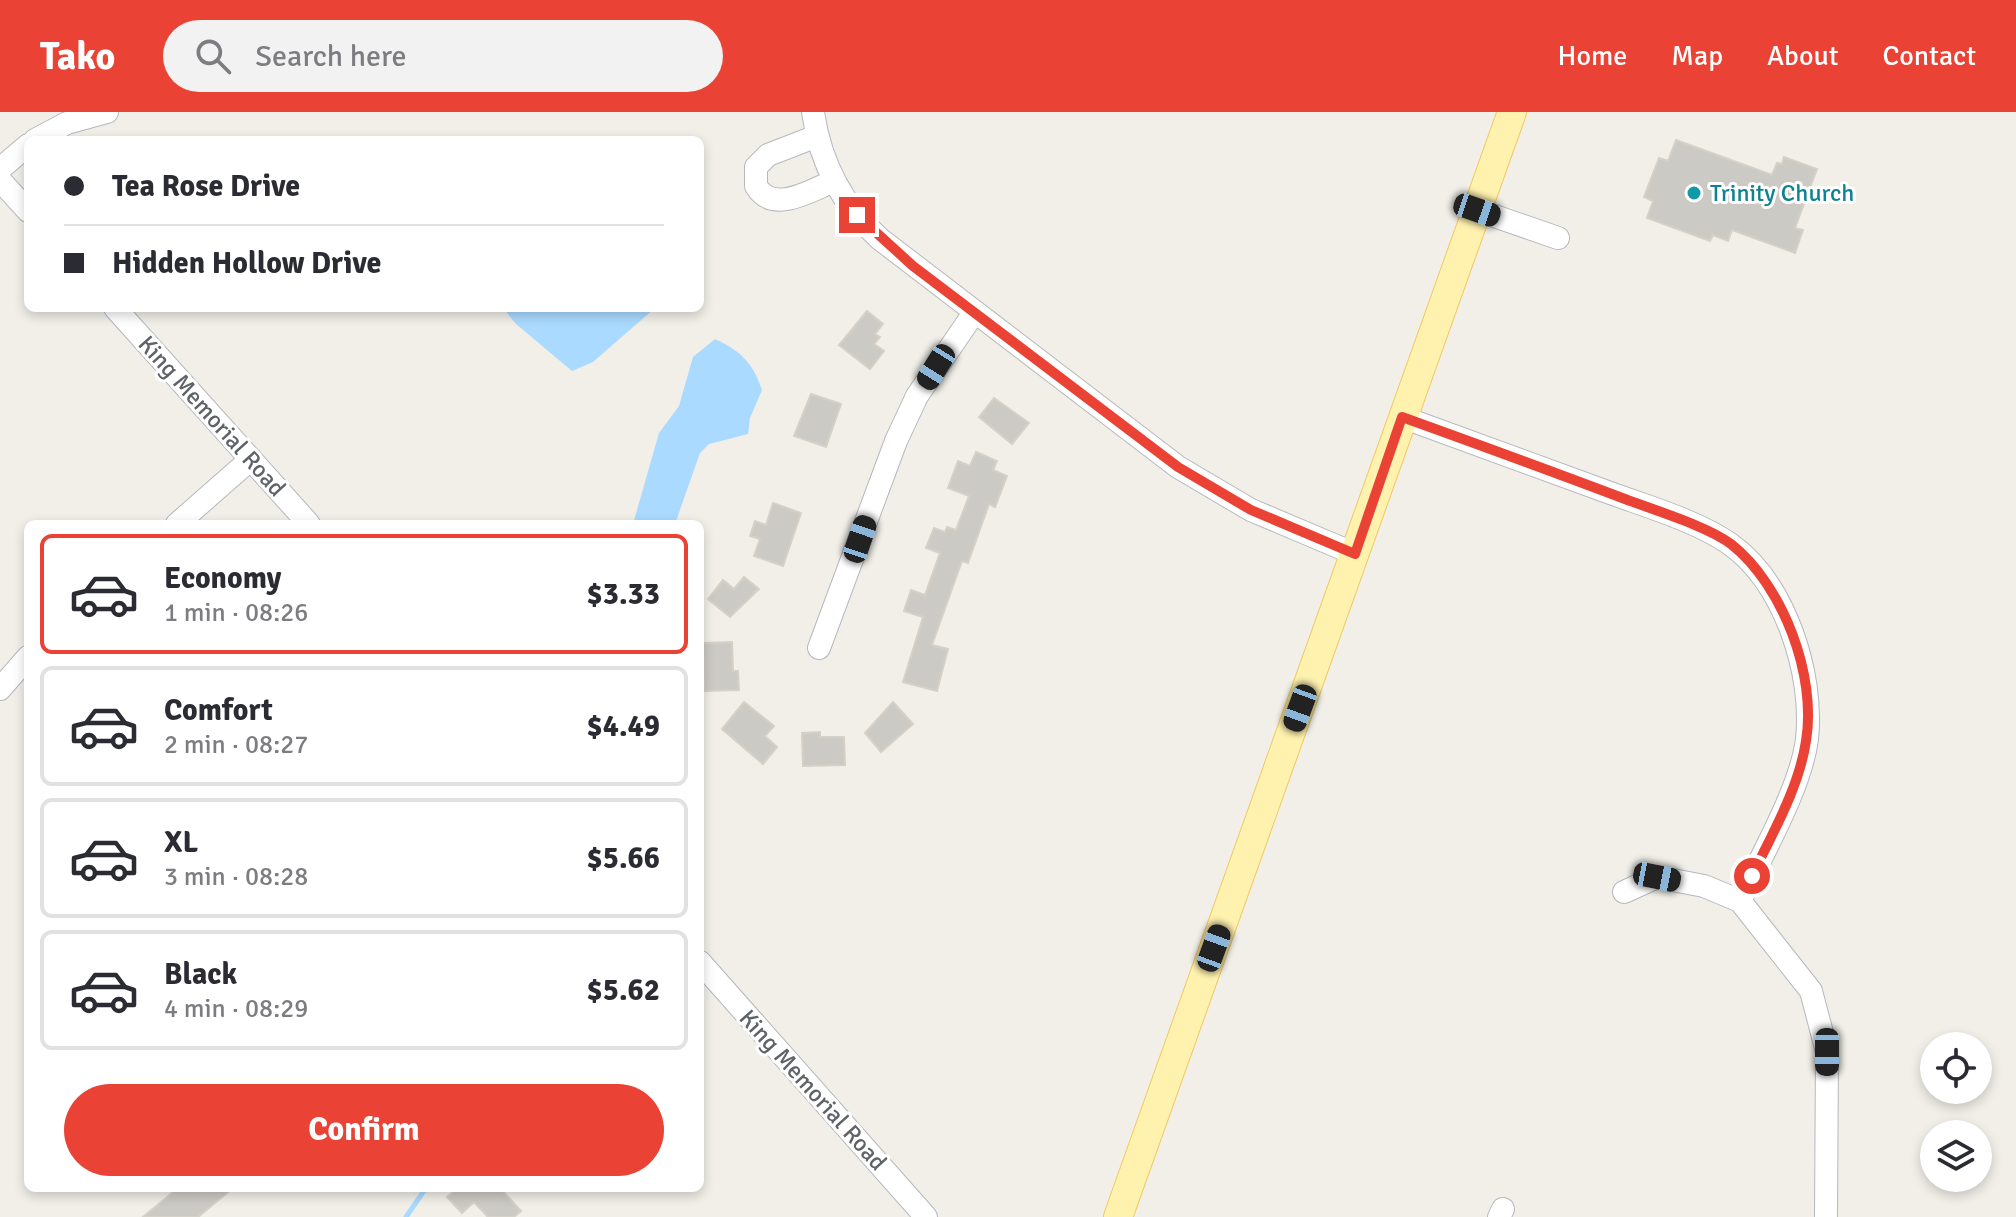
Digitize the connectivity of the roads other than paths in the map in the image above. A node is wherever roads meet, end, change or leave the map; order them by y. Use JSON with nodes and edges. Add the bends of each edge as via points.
{"nodes":[{"id":1,"x":107,"y":112,"type":"edge"},
{"id":2,"x":813,"y":112,"type":"edge"},
{"id":3,"x":1512,"y":112,"type":"edge"},
{"id":4,"x":43,"y":136,"type":"edge"},
{"id":5,"x":817,"y":136,"type":"junction"},
{"id":6,"x":24,"y":148,"type":"edge"},
{"id":7,"x":0,"y":169,"type":"edge"},
{"id":8,"x":0,"y":180,"type":"edge"},
{"id":9,"x":834,"y":181,"type":"junction"},
{"id":10,"x":24,"y":207,"type":"edge"},
{"id":11,"x":1477,"y":210,"type":"junction"},
{"id":12,"x":1558,"y":238,"type":"dead end"},
{"id":13,"x":119,"y":312,"type":"edge"},
{"id":14,"x":974,"y":313,"type":"junction"},
{"id":15,"x":1402,"y":417,"type":"junction"},
{"id":16,"x":251,"y":459,"type":"junction"},
{"id":17,"x":182,"y":520,"type":"edge"},
{"id":18,"x":305,"y":520,"type":"edge"},
{"id":19,"x":1355,"y":554,"type":"junction"},
{"id":20,"x":819,"y":648,"type":"dead end"},
{"id":21,"x":24,"y":662,"type":"edge"},
{"id":22,"x":0,"y":689,"type":"edge"},
{"id":23,"x":1624,"y":892,"type":"dead end"},
{"id":24,"x":1740,"y":901,"type":"junction"},
{"id":25,"x":704,"y":967,"type":"edge"},
{"id":26,"x":926,"y":1217,"type":"edge"},
{"id":27,"x":1118,"y":1217,"type":"edge"},
{"id":28,"x":1826,"y":1217,"type":"edge"}],
"edges":[{"from":1,"to":4,"type":"street"},
{"from":2,"to":5,"type":"street"},
{"from":3,"to":11,"type":"main road"},
{"from":5,"to":9,"type":"street"},
{"from":5,"to":9,"type":"street","via":[[763,158],[756,167],[756,186],[768,199],[782,201]]},
{"from":6,"to":7,"type":"street"},
{"from":8,"to":10,"type":"street"},
{"from":9,"to":14,"type":"street","via":[[867,228]]},
{"from":11,"to":12,"type":"street"},
{"from":11,"to":15,"type":"main road"},
{"from":13,"to":16,"type":"street","name":"King Memorial Road"},
{"from":14,"to":19,"type":"street","via":[[1178,467],[1251,510]]},
{"from":14,"to":20,"type":"street","via":[[917,396],[896,441]]},
{"from":15,"to":19,"type":"main road"},
{"from":15,"to":24,"type":"street","via":[[1666,514],[1730,544],[1766,582],[1793,632],[1805,686],[1807,740],[1787,800]]},
{"from":16,"to":17,"type":"street"},
{"from":16,"to":18,"type":"street","name":"King Memorial Road"},
{"from":19,"to":27,"type":"main road"},
{"from":21,"to":22,"type":"street"},
{"from":23,"to":24,"type":"street","via":[[1657,877],[1704,886]]},
{"from":24,"to":28,"type":"street","via":[[1811,991],[1827,1052]]},
{"from":25,"to":26,"type":"street","name":"King Memorial Road"}]}
